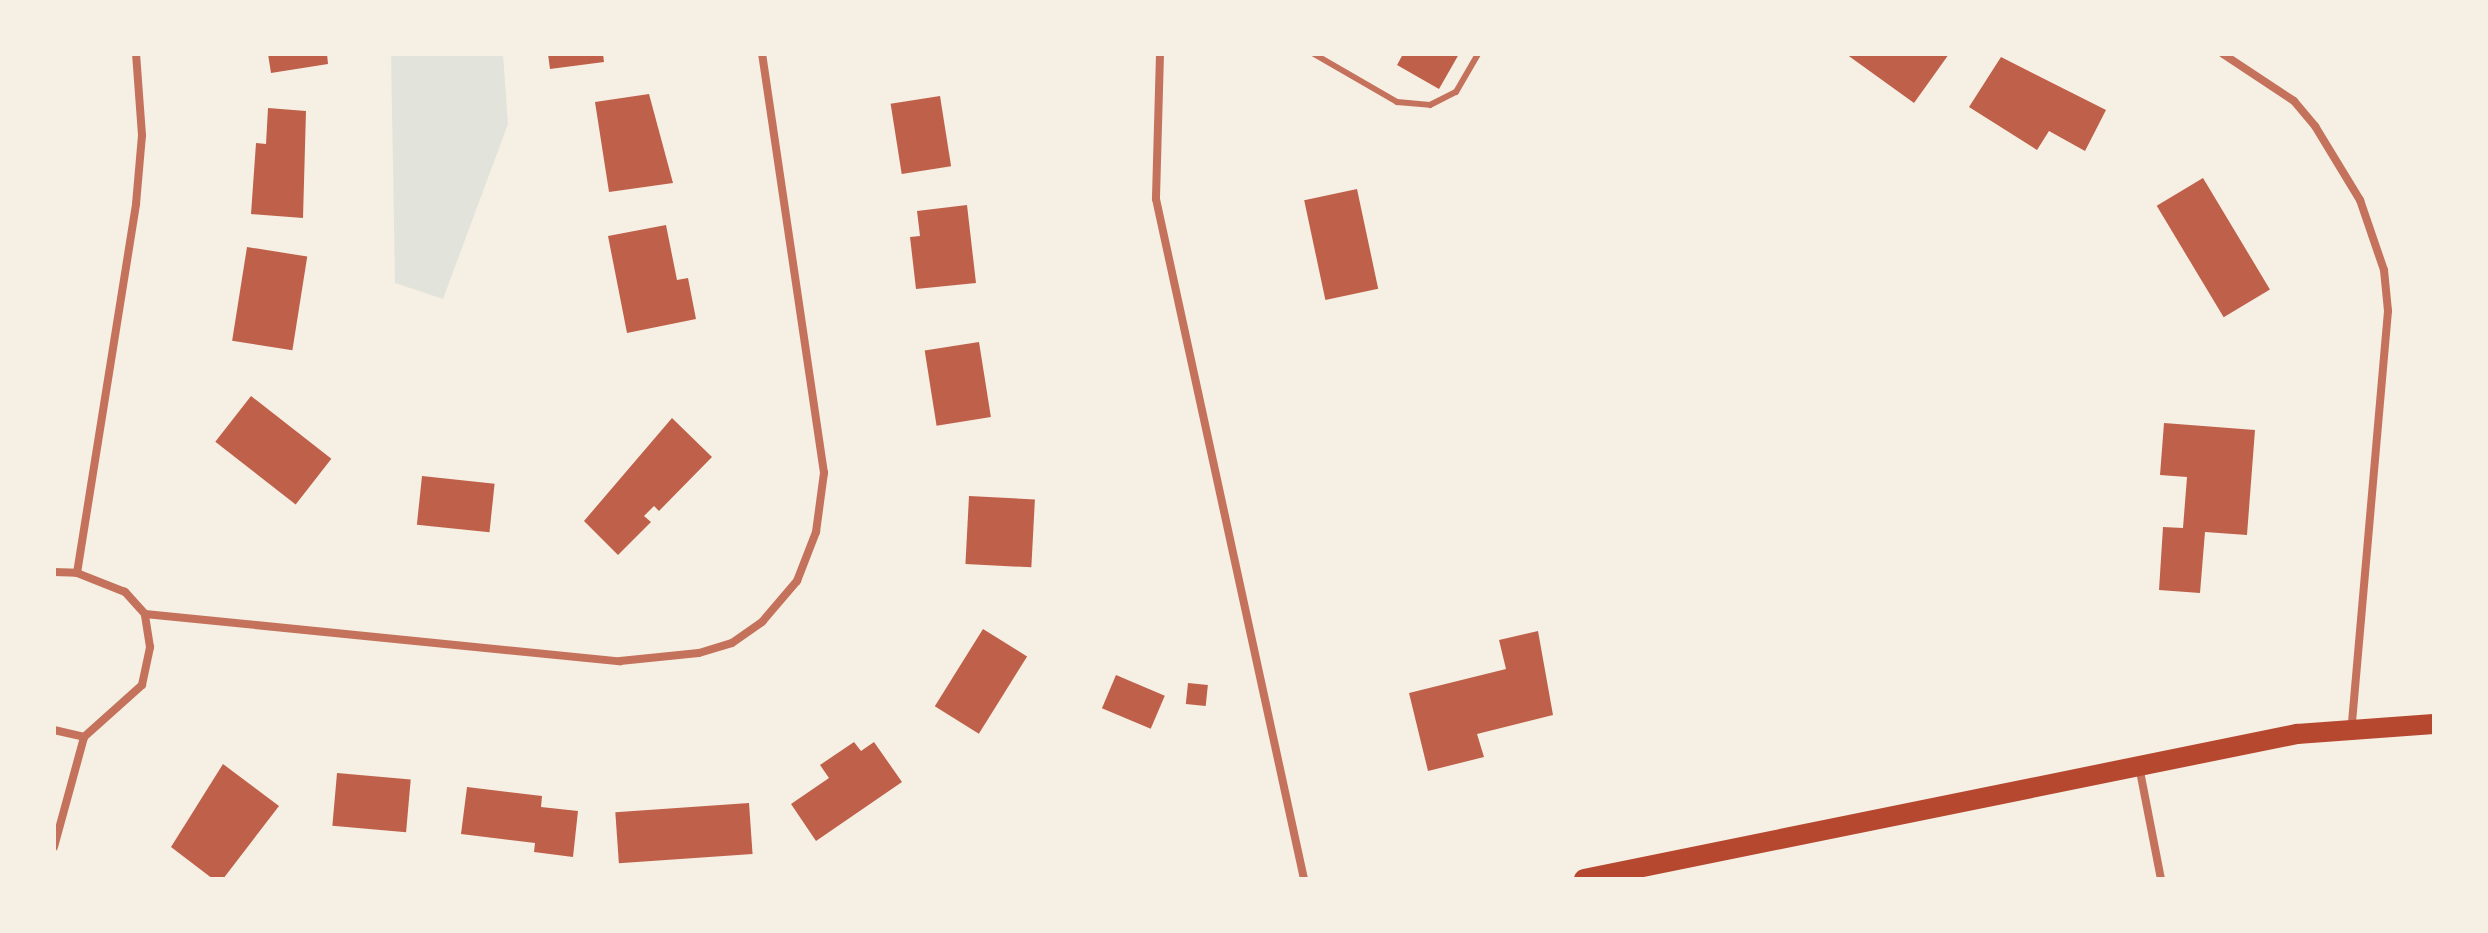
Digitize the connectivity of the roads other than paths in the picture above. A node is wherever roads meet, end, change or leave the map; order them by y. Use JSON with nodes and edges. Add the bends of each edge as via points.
{"nodes":[{"id":1,"x":136,"y":54,"type":"edge"},
{"id":2,"x":762,"y":54,"type":"edge"},
{"id":3,"x":1160,"y":54,"type":"edge"},
{"id":4,"x":1314,"y":54,"type":"edge"},
{"id":5,"x":1478,"y":54,"type":"edge"},
{"id":6,"x":2223,"y":54,"type":"edge"},
{"id":7,"x":54,"y":572,"type":"edge"},
{"id":8,"x":77,"y":573,"type":"junction"},
{"id":9,"x":145,"y":614,"type":"junction"},
{"id":10,"x":2434,"y":724,"type":"edge"},
{"id":11,"x":2352,"y":725,"type":"junction"},
{"id":12,"x":54,"y":730,"type":"edge"},
{"id":13,"x":84,"y":737,"type":"junction"},
{"id":14,"x":2139,"y":766,"type":"junction"},
{"id":15,"x":54,"y":847,"type":"edge"},
{"id":16,"x":1663,"y":871,"type":"edge"},
{"id":17,"x":1304,"y":879,"type":"edge"},
{"id":18,"x":1584,"y":879,"type":"edge"},
{"id":19,"x":2161,"y":879,"type":"edge"}],
"edges":[{"from":1,"to":8,"type":"street","via":[[142,135],[136,204]]},
{"from":2,"to":9,"type":"street","via":[[824,473],[816,532],[797,581],[762,622],[732,643],[699,653],[620,661]]},
{"from":3,"to":17,"type":"street","via":[[1156,199]]},
{"from":4,"to":5,"type":"lane","via":[[1397,102],[1430,105],[1456,92]]},
{"from":6,"to":11,"type":"street","via":[[2294,101],[2315,126],[2360,200],[2384,270],[2388,311]]},
{"from":7,"to":8,"type":"street"},
{"from":8,"to":9,"type":"street","via":[[105,579]]},
{"from":9,"to":13,"type":"street","via":[[150,647],[142,685]]},
{"from":10,"to":11,"type":"main road"},
{"from":11,"to":14,"type":"main road"},
{"from":12,"to":13,"type":"street"},
{"from":13,"to":15,"type":"street"},
{"from":14,"to":16,"type":"main road"},
{"from":14,"to":19,"type":"street"},
{"from":16,"to":18,"type":"main road"}]}
